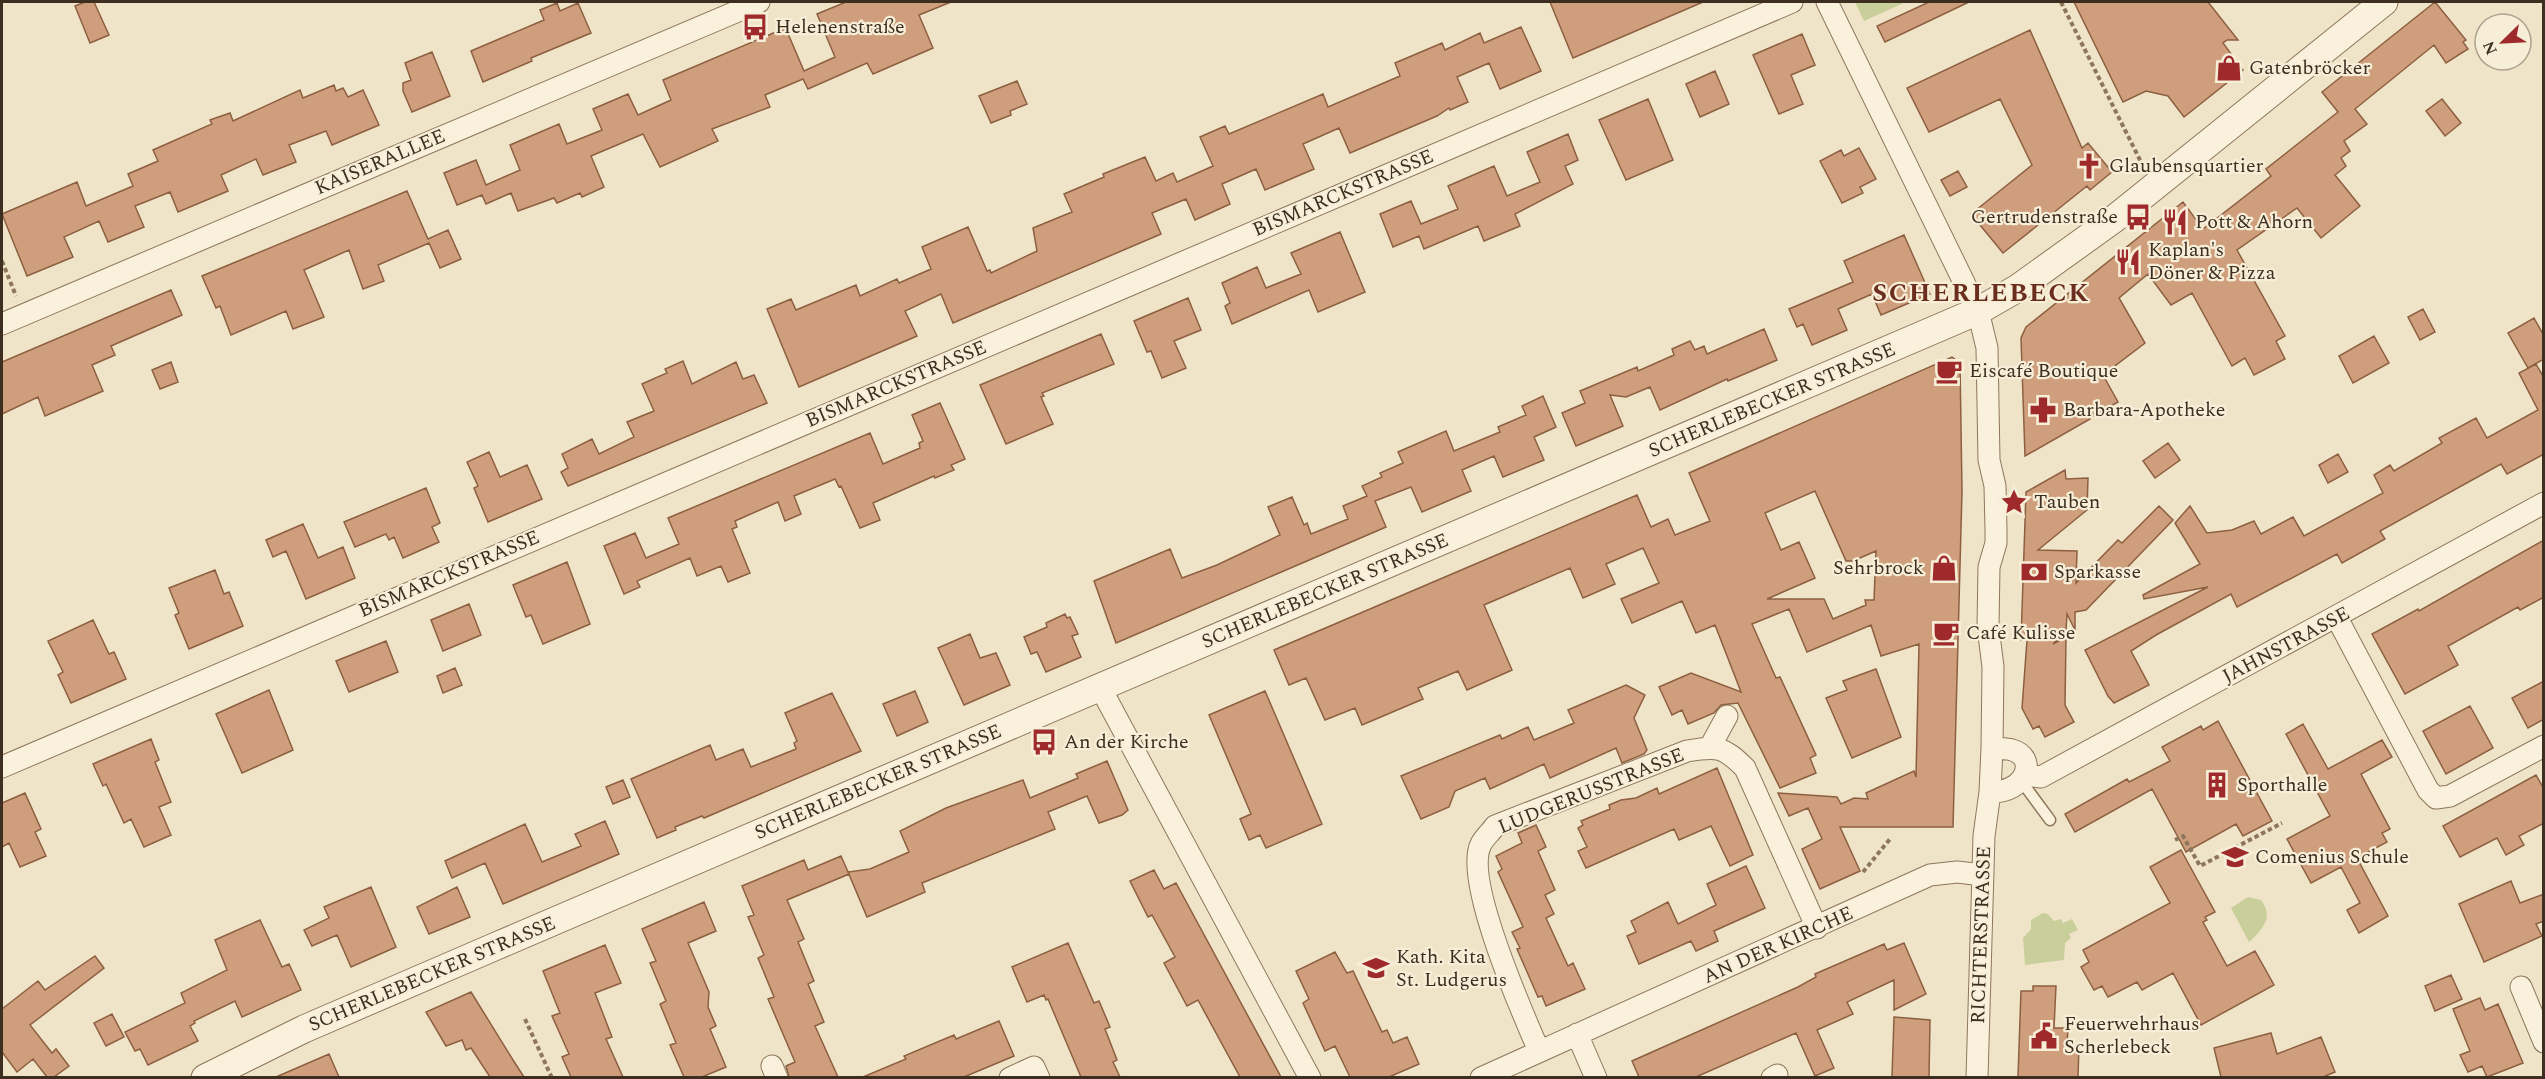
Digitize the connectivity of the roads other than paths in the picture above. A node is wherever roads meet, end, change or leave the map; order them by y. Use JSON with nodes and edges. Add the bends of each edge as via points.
{"nodes":[{"id":1,"x":1792,"y":2,"type":"edge"},
{"id":2,"x":1827,"y":2,"type":"edge"},
{"id":3,"x":2384,"y":2,"type":"edge"},
{"id":4,"x":750,"y":3,"type":"edge"},
{"id":5,"x":1978,"y":311,"type":"junction"},
{"id":6,"x":2,"y":324,"type":"edge"},
{"id":7,"x":2544,"y":503,"type":"edge"},
{"id":8,"x":2337,"y":618,"type":"junction"},
{"id":9,"x":1100,"y":687,"type":"junction"},
{"id":10,"x":1727,"y":716,"type":"dead end"},
{"id":11,"x":2544,"y":746,"type":"edge"},
{"id":12,"x":1710,"y":747,"type":"junction"},
{"id":13,"x":1992,"y":748,"type":"junction"},
{"id":14,"x":2,"y":767,"type":"edge"},
{"id":15,"x":2023,"y":778,"type":"junction"},
{"id":16,"x":1990,"y":792,"type":"junction"},
{"id":17,"x":2050,"y":820,"type":"dead end"},
{"id":18,"x":1983,"y":874,"type":"junction"},
{"id":19,"x":1817,"y":928,"type":"junction"},
{"id":20,"x":2521,"y":987,"type":"dead end"},
{"id":21,"x":1577,"y":1034,"type":"junction"},
{"id":22,"x":2544,"y":1042,"type":"edge"},
{"id":23,"x":1539,"y":1052,"type":"junction"},
{"id":24,"x":205,"y":1077,"type":"edge"},
{"id":25,"x":1010,"y":1077,"type":"edge"},
{"id":26,"x":1039,"y":1077,"type":"edge"},
{"id":27,"x":1310,"y":1077,"type":"edge"},
{"id":28,"x":1481,"y":1077,"type":"edge"},
{"id":29,"x":1596,"y":1077,"type":"edge"},
{"id":30,"x":1977,"y":1077,"type":"edge"}],
"edges":[{"from":1,"to":14,"type":"street","name":"BISMARCKSTRASSE"},
{"from":2,"to":5,"type":"street"},
{"from":3,"to":5,"type":"street","name":"SCHERLEBECKER STRASSE","via":[[2114,219],[2018,288]]},
{"from":4,"to":6,"type":"street","name":"KAISERALLEE"},
{"from":5,"to":9,"type":"street","name":"SCHERLEBECKER STRASSE"},
{"from":5,"to":13,"type":"street","name":"RICHTERSTRASSE","via":[[1987,348],[1989,460],[1995,486],[1996,543],[1989,567],[1988,627],[1993,667]]},
{"from":7,"to":8,"type":"street","name":"JAHNSTRASSE"},
{"from":8,"to":11,"type":"street","via":[[2427,790],[2436,798],[2450,796]]},
{"from":8,"to":15,"type":"street","name":"JAHNSTRASSE","via":[[2040,777]]},
{"from":9,"to":24,"type":"street","name":"SCHERLEBECKER STRASSE","via":[[304,1029]]},
{"from":9,"to":27,"type":"street"},
{"from":10,"to":12,"type":"street","name":"LUDGERUSSTRASSE"},
{"from":12,"to":19,"type":"street","name":"LUDGERUSSTRASSE","via":[[1727,750],[1745,768]]},
{"from":12,"to":23,"type":"street","name":"LUDGERUSSTRASSE","via":[[1655,762],[1496,826],[1480,845],[1477,871],[1500,962]]},
{"from":13,"to":15,"type":"street","via":[[2014,750],[2022,757]]},
{"from":13,"to":16,"type":"street","name":"RICHTERSTRASSE"},
{"from":15,"to":16,"type":"street","via":[[2012,790]]},
{"from":15,"to":17,"type":"lane"},
{"from":16,"to":18,"type":"street","name":"RICHTERSTRASSE"},
{"from":18,"to":19,"type":"street","name":"AN DER KIRCHE","via":[[1930,875]]},
{"from":18,"to":30,"type":"street","name":"RICHTERSTRASSE"},
{"from":19,"to":21,"type":"street","name":"AN DER KIRCHE"},
{"from":20,"to":22,"type":"street"},
{"from":21,"to":23,"type":"street","name":"AN DER KIRCHE"},
{"from":21,"to":29,"type":"street"},
{"from":23,"to":28,"type":"street","name":"AN DER KIRCHE"},
{"from":25,"to":26,"type":"street","via":[[1034,1067]]}]}
